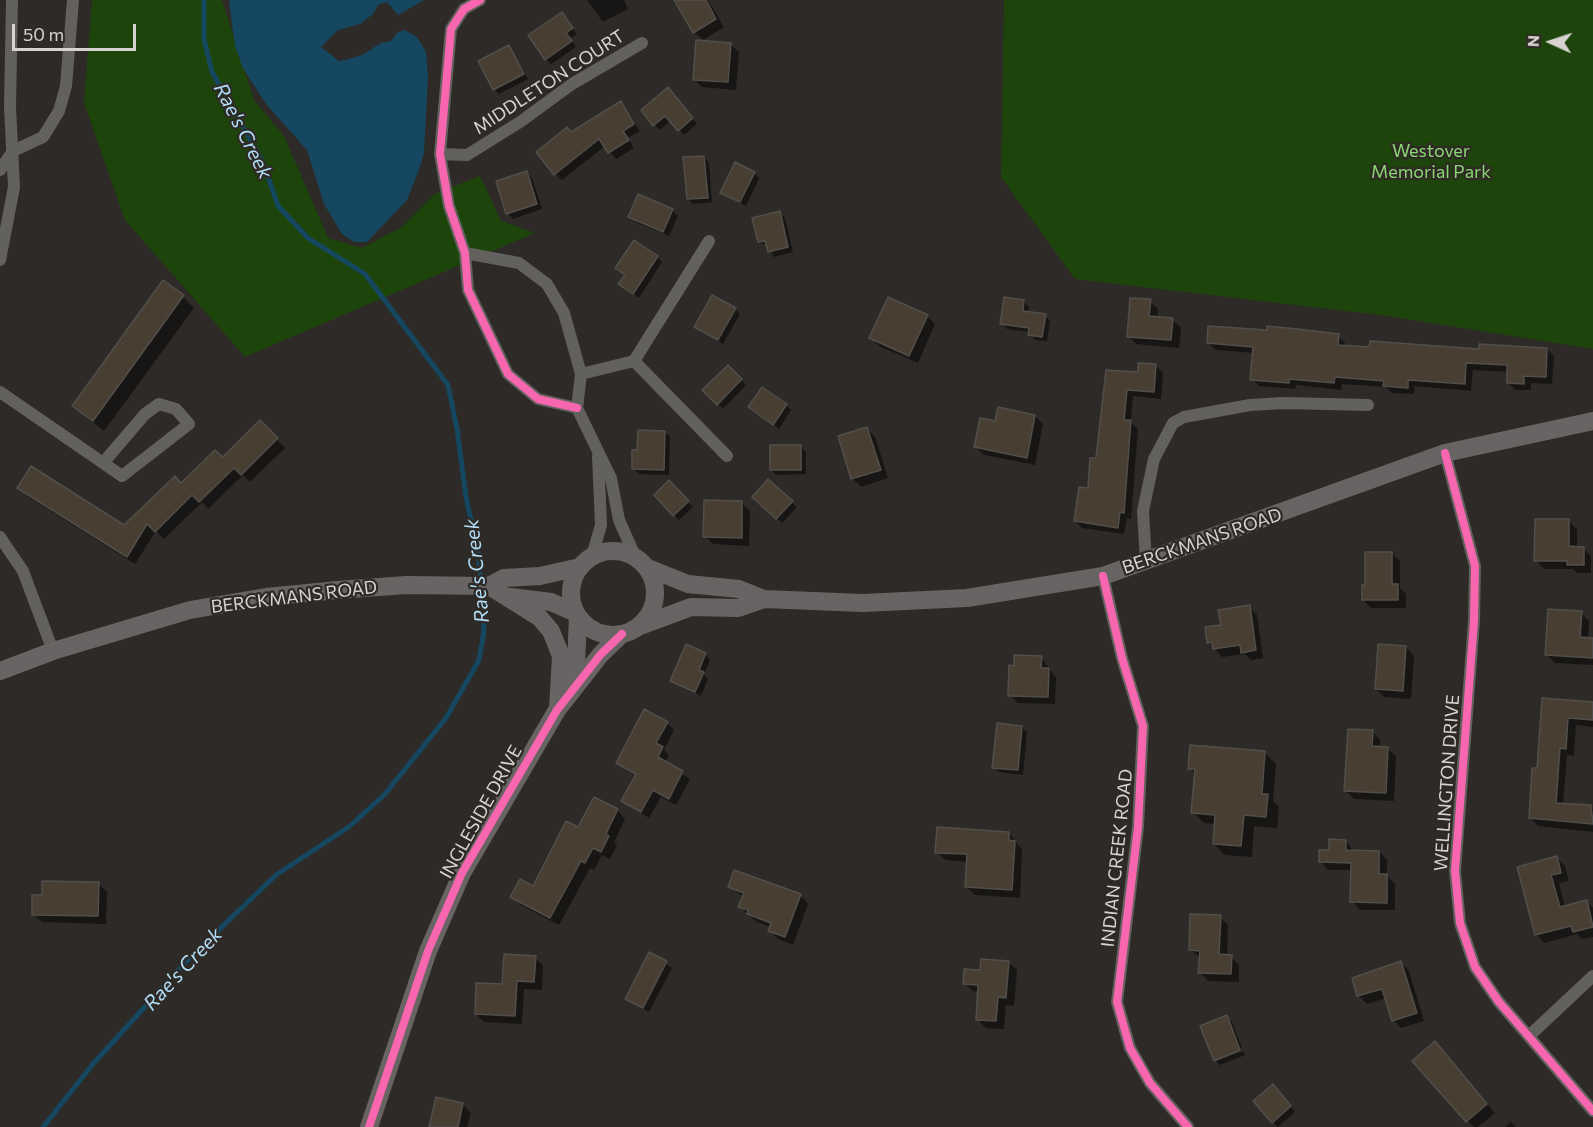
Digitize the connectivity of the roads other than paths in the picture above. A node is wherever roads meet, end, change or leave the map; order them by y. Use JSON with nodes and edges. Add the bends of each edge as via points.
{"nodes":[{"id":1,"x":12,"y":0,"type":"edge"},
{"id":2,"x":73,"y":0,"type":"edge"},
{"id":3,"x":480,"y":0,"type":"edge"},
{"id":4,"x":642,"y":44,"type":"dead end"},
{"id":5,"x":13,"y":152,"type":"junction"},
{"id":6,"x":440,"y":154,"type":"junction"},
{"id":7,"x":0,"y":170,"type":"edge"},
{"id":8,"x":709,"y":241,"type":"dead end"},
{"id":9,"x":465,"y":253,"type":"junction"},
{"id":10,"x":0,"y":260,"type":"edge"},
{"id":11,"x":634,"y":361,"type":"junction"},
{"id":12,"x":581,"y":374,"type":"junction"},
{"id":13,"x":0,"y":392,"type":"edge"},
{"id":14,"x":1368,"y":405,"type":"dead end"},
{"id":15,"x":577,"y":408,"type":"junction"},
{"id":16,"x":1593,"y":421,"type":"edge"},
{"id":17,"x":1445,"y":453,"type":"junction"},
{"id":18,"x":598,"y":455,"type":"junction"},
{"id":19,"x":727,"y":456,"type":"dead end"},
{"id":20,"x":104,"y":463,"type":"junction"},
{"id":21,"x":0,"y":537,"type":"edge"},
{"id":22,"x":586,"y":561,"type":"junction"},
{"id":23,"x":642,"y":562,"type":"junction"},
{"id":24,"x":1146,"y":562,"type":"junction"},
{"id":25,"x":1103,"y":576,"type":"junction"},
{"id":26,"x":495,"y":591,"type":"junction"},
{"id":27,"x":764,"y":599,"type":"junction"},
{"id":28,"x":577,"y":615,"type":"junction"},
{"id":29,"x":640,"y":626,"type":"junction"},
{"id":30,"x":622,"y":634,"type":"junction"},
{"id":31,"x":53,"y":651,"type":"junction"},
{"id":32,"x":0,"y":671,"type":"edge"},
{"id":33,"x":557,"y":710,"type":"junction"},
{"id":34,"x":1593,"y":976,"type":"edge"},
{"id":35,"x":1529,"y":1035,"type":"junction"},
{"id":36,"x":1593,"y":1111,"type":"edge"},
{"id":37,"x":369,"y":1127,"type":"edge"},
{"id":38,"x":1188,"y":1127,"type":"edge"}],
"edges":[{"from":1,"to":5,"type":"street"},
{"from":2,"to":5,"type":"street","via":[[66,86],[59,111],[43,137]]},
{"from":3,"to":6,"type":"street","via":[[464,9],[451,29]]},
{"from":4,"to":6,"type":"street","name":"MIDDLETON COURT","via":[[572,84],[467,155]]},
{"from":5,"to":7,"type":"street"},
{"from":5,"to":10,"type":"street","via":[[14,187]]},
{"from":6,"to":9,"type":"street","via":[[449,206]]},
{"from":8,"to":11,"type":"street"},
{"from":9,"to":12,"type":"street","via":[[519,263],[547,284],[564,313]]},
{"from":9,"to":15,"type":"street","via":[[468,290],[508,374],[538,399]]},
{"from":11,"to":12,"type":"street"},
{"from":11,"to":19,"type":"street"},
{"from":12,"to":15,"type":"street"},
{"from":13,"to":20,"type":"street"},
{"from":14,"to":24,"type":"street","via":[[1250,405],[1184,417],[1173,423],[1154,459],[1143,511]]},
{"from":15,"to":18,"type":"street"},
{"from":16,"to":17,"type":"main road","name":"BERCKMANS ROAD"},
{"from":17,"to":24,"type":"main road","name":"BERCKMANS ROAD"},
{"from":17,"to":35,"type":"street","name":"WELLINGTON DRIVE","via":[[1475,566],[1455,871],[1460,923],[1475,968]]},
{"from":18,"to":22,"type":"street","via":[[601,525]]},
{"from":18,"to":23,"type":"street","via":[[611,478],[620,520]]},
{"from":20,"to":20,"type":"street","via":[[145,414],[159,404],[176,409],[189,424],[122,476]]},
{"from":21,"to":31,"type":"street","via":[[23,571]]},
{"from":22,"to":23,"type":"main road","via":[[609,550],[623,551]]},
{"from":22,"to":26,"type":"main road","name":"BERCKMANS ROAD","via":[[540,576],[504,578]]},
{"from":22,"to":28,"type":"main road","via":[[571,588]]},
{"from":23,"to":27,"type":"main road","name":"BERCKMANS ROAD","via":[[688,584],[740,589]]},
{"from":23,"to":29,"type":"main road","via":[[656,590],[654,604]]},
{"from":24,"to":25,"type":"main road","name":"BERCKMANS ROAD"},
{"from":25,"to":27,"type":"main road","name":"BERCKMANS ROAD","via":[[967,598],[863,603]]},
{"from":25,"to":38,"type":"street","name":"INDIAN CREEK ROAD","via":[[1143,726],[1138,827],[1117,1002],[1130,1048],[1145,1074]]},
{"from":26,"to":28,"type":"main road","name":"BERCKMANS ROAD","via":[[551,602]]},
{"from":26,"to":31,"type":"main road","name":"BERCKMANS ROAD","via":[[406,585],[266,597],[190,610]]},
{"from":26,"to":33,"type":"main road","via":[[540,618],[557,642],[561,671]]},
{"from":27,"to":29,"type":"main road","name":"BERCKMANS ROAD","via":[[738,608],[691,607]]},
{"from":28,"to":30,"type":"main road","via":[[601,634]]},
{"from":28,"to":33,"type":"main road","name":"INGLESIDE DRIVE","via":[[576,664]]},
{"from":29,"to":30,"type":"main road"},
{"from":30,"to":33,"type":"main road","name":"INGLESIDE DRIVE"},
{"from":31,"to":32,"type":"main road","name":"BERCKMANS ROAD"},
{"from":33,"to":37,"type":"main road","name":"INGLESIDE DRIVE","via":[[462,873],[428,951]]},
{"from":34,"to":35,"type":"street"},
{"from":35,"to":36,"type":"street","name":"WELLINGTON DRIVE"}]}
